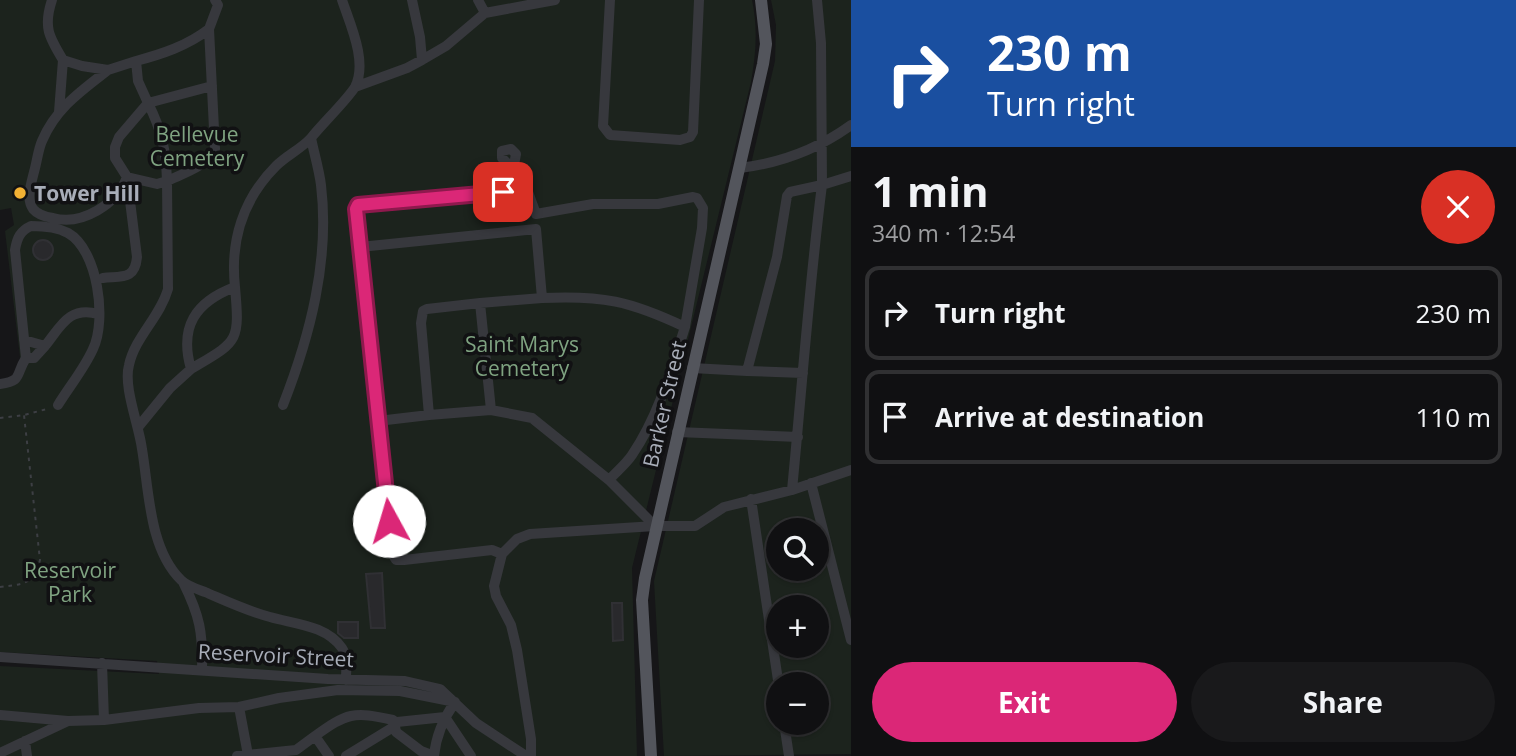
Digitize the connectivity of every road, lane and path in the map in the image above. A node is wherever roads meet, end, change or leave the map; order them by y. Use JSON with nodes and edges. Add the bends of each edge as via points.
{"nodes":[{"id":1,"x":52,"y":0,"type":"edge"},
{"id":2,"x":342,"y":0,"type":"edge"},
{"id":3,"x":412,"y":0,"type":"edge"},
{"id":4,"x":478,"y":0,"type":"edge"},
{"id":5,"x":555,"y":0,"type":"edge"},
{"id":6,"x":610,"y":0,"type":"edge"},
{"id":7,"x":699,"y":0,"type":"edge"},
{"id":8,"x":761,"y":0,"type":"edge"},
{"id":9,"x":817,"y":0,"type":"edge"},
{"id":10,"x":217,"y":2,"type":"edge"},
{"id":11,"x":485,"y":13,"type":"junction"},
{"id":12,"x":209,"y":29,"type":"junction"},
{"id":13,"x":64,"y":60,"type":"junction"},
{"id":14,"x":422,"y":60,"type":"junction"},
{"id":15,"x":136,"y":61,"type":"junction"},
{"id":16,"x":108,"y":71,"type":"junction"},
{"id":17,"x":212,"y":86,"type":"junction"},
{"id":18,"x":355,"y":87,"type":"junction"},
{"id":19,"x":148,"y":103,"type":"junction"},
{"id":20,"x":59,"y":112,"type":"junction"},
{"id":21,"x":851,"y":125,"type":"edge"},
{"id":22,"x":311,"y":138,"type":"junction"},
{"id":23,"x":821,"y":144,"type":"junction"},
{"id":24,"x":514,"y":166,"type":"dead end"},
{"id":25,"x":740,"y":169,"type":"junction"},
{"id":26,"x":851,"y":176,"type":"edge"},
{"id":27,"x":127,"y":177,"type":"junction"},
{"id":28,"x":167,"y":181,"type":"junction"},
{"id":29,"x":822,"y":185,"type":"junction"},
{"id":30,"x":528,"y":192,"type":"junction"},
{"id":31,"x":536,"y":214,"type":"junction"},
{"id":32,"x":536,"y":229,"type":"junction"},
{"id":33,"x":360,"y":247,"type":"junction"},
{"id":34,"x":103,"y":278,"type":"dead end"},
{"id":35,"x":234,"y":287,"type":"junction"},
{"id":36,"x":542,"y":299,"type":"junction"},
{"id":37,"x":480,"y":303,"type":"junction"},
{"id":38,"x":98,"y":314,"type":"junction"},
{"id":39,"x":685,"y":327,"type":"junction"},
{"id":40,"x":24,"y":340,"type":"junction"},
{"id":41,"x":45,"y":346,"type":"junction"},
{"id":42,"x":26,"y":358,"type":"junction"},
{"id":43,"x":692,"y":368,"type":"junction"},
{"id":44,"x":191,"y":369,"type":"junction"},
{"id":45,"x":747,"y":371,"type":"junction"},
{"id":46,"x":803,"y":373,"type":"junction"},
{"id":47,"x":0,"y":384,"type":"edge"},
{"id":48,"x":58,"y":405,"type":"joint"},
{"id":49,"x":283,"y":405,"type":"dead end"},
{"id":50,"x":491,"y":410,"type":"junction"},
{"id":51,"x":24,"y":415,"type":"junction"},
{"id":52,"x":429,"y":415,"type":"junction"},
{"id":53,"x":0,"y":418,"type":"edge"},
{"id":54,"x":378,"y":421,"type":"junction"},
{"id":55,"x":139,"y":426,"type":"junction"},
{"id":56,"x":677,"y":432,"type":"junction"},
{"id":57,"x":797,"y":437,"type":"junction"},
{"id":58,"x":851,"y":470,"type":"edge"},
{"id":59,"x":609,"y":480,"type":"junction"},
{"id":60,"x":811,"y":483,"type":"junction"},
{"id":61,"x":792,"y":490,"type":"junction"},
{"id":62,"x":751,"y":499,"type":"junction"},
{"id":63,"x":655,"y":526,"type":"junction"},
{"id":64,"x":502,"y":554,"type":"junction"},
{"id":65,"x":183,"y":582,"type":"junction"},
{"id":66,"x":0,"y":587,"type":"edge"},
{"id":67,"x":851,"y":640,"type":"edge"},
{"id":68,"x":0,"y":657,"type":"edge"},
{"id":69,"x":102,"y":663,"type":"junction"},
{"id":70,"x":202,"y":670,"type":"junction"},
{"id":71,"x":777,"y":672,"type":"edge"},
{"id":72,"x":346,"y":680,"type":"junction"},
{"id":73,"x":455,"y":702,"type":"junction"},
{"id":74,"x":239,"y":707,"type":"junction"},
{"id":75,"x":0,"y":715,"type":"edge"},
{"id":76,"x":445,"y":717,"type":"junction"},
{"id":77,"x":104,"y":720,"type":"junction"},
{"id":78,"x":68,"y":721,"type":"junction"},
{"id":79,"x":395,"y":726,"type":"junction"},
{"id":80,"x":786,"y":735,"type":"edge"},
{"id":81,"x":314,"y":736,"type":"junction"},
{"id":82,"x":25,"y":741,"type":"junction"},
{"id":83,"x":0,"y":753,"type":"edge"},
{"id":84,"x":243,"y":755,"type":"edge"},
{"id":85,"x":27,"y":756,"type":"edge"},
{"id":86,"x":329,"y":756,"type":"edge"},
{"id":87,"x":346,"y":756,"type":"edge"},
{"id":88,"x":471,"y":756,"type":"edge"},
{"id":89,"x":528,"y":756,"type":"edge"},
{"id":90,"x":651,"y":756,"type":"edge"},
{"id":91,"x":789,"y":756,"type":"edge"}],
"edges":[{"from":1,"to":13,"type":"street","via":[[47,30]]},
{"from":2,"to":18,"type":"street","via":[[358,56]]},
{"from":3,"to":14,"type":"street"},
{"from":4,"to":11,"type":"street"},
{"from":5,"to":11,"type":"street"},
{"from":6,"to":7,"type":"street","via":[[603,126],[610,135],[680,140],[693,132]]},
{"from":8,"to":25,"type":"main road","name":"Barker Street","via":[[766,44]]},
{"from":9,"to":23,"type":"street"},
{"from":10,"to":12,"type":"street"},
{"from":11,"to":14,"type":"street"},
{"from":12,"to":15,"type":"street","via":[[178,48]]},
{"from":12,"to":17,"type":"street"},
{"from":13,"to":16,"type":"street"},
{"from":13,"to":20,"type":"street"},
{"from":14,"to":18,"type":"street"},
{"from":15,"to":16,"type":"street"},
{"from":15,"to":19,"type":"street","via":[[138,81]]},
{"from":16,"to":20,"type":"street"},
{"from":17,"to":19,"type":"street"},
{"from":17,"to":28,"type":"street","via":[[216,139],[211,157]]},
{"from":18,"to":22,"type":"street"},
{"from":19,"to":27,"type":"street","via":[[115,147],[115,158]]},
{"from":19,"to":28,"type":"street","via":[[164,141]]},
{"from":20,"to":27,"type":"street","via":[[41,142],[29,196],[34,209],[59,220],[97,211],[122,190]]},
{"from":21,"to":23,"type":"street"},
{"from":22,"to":35,"type":"street","via":[[278,164],[243,213],[234,253]]},
{"from":22,"to":49,"type":"street","via":[[321,183],[322,253],[299,363]]},
{"from":23,"to":25,"type":"street"},
{"from":23,"to":29,"type":"street"},
{"from":24,"to":30,"type":"street"},
{"from":25,"to":43,"type":"main road","name":"Barker Street"},
{"from":26,"to":29,"type":"street"},
{"from":27,"to":28,"type":"street","via":[[157,184]]},
{"from":27,"to":34,"type":"street","via":[[136,268],[125,276]]},
{"from":28,"to":55,"type":"street","via":[[168,289],[128,365]]},
{"from":29,"to":45,"type":"street","via":[[787,196],[777,257]]},
{"from":29,"to":46,"type":"street"},
{"from":30,"to":31,"type":"street"},
{"from":30,"to":33,"type":"street","via":[[358,205]]},
{"from":31,"to":32,"type":"street"},
{"from":31,"to":39,"type":"street","via":[[593,204],[658,204],[697,198],[703,208],[702,228]]},
{"from":32,"to":33,"type":"street"},
{"from":32,"to":36,"type":"street"},
{"from":33,"to":54,"type":"street"},
{"from":35,"to":44,"type":"street","via":[[197,310],[187,339]]},
{"from":35,"to":44,"type":"street","via":[[238,321],[231,345]]},
{"from":36,"to":37,"type":"street"},
{"from":36,"to":39,"type":"street","via":[[583,296],[614,300]]},
{"from":37,"to":50,"type":"street"},
{"from":37,"to":52,"type":"street","via":[[423,311]]},
{"from":38,"to":40,"type":"street","via":[[86,250],[69,233],[31,226],[19,234],[15,250]]},
{"from":38,"to":41,"type":"street","via":[[78,311]]},
{"from":38,"to":48,"type":"street","via":[[94,348]]},
{"from":39,"to":59,"type":"street","via":[[652,421],[631,457]]},
{"from":40,"to":41,"type":"street"},
{"from":40,"to":42,"type":"street"},
{"from":41,"to":42,"type":"street","via":[[34,358]]},
{"from":42,"to":47,"type":"street","via":[[14,382]]},
{"from":43,"to":45,"type":"street"},
{"from":43,"to":56,"type":"main road","name":"Barker Street"},
{"from":44,"to":55,"type":"street"},
{"from":45,"to":46,"type":"street"},
{"from":46,"to":57,"type":"street"},
{"from":48,"to":51,"type":"path"},
{"from":50,"to":52,"type":"street"},
{"from":50,"to":59,"type":"street","via":[[532,418]]},
{"from":51,"to":53,"type":"path"},
{"from":51,"to":66,"type":"path","via":[[40,560],[37,575],[24,584]]},
{"from":52,"to":54,"type":"street"},
{"from":54,"to":64,"type":"street","via":[[396,560],[492,550]]},
{"from":55,"to":65,"type":"street","via":[[162,552]]},
{"from":56,"to":57,"type":"street"},
{"from":56,"to":63,"type":"main road","name":"Barker Street"},
{"from":57,"to":61,"type":"street"},
{"from":58,"to":60,"type":"street"},
{"from":59,"to":63,"type":"street"},
{"from":60,"to":61,"type":"street"},
{"from":60,"to":67,"type":"street"},
{"from":61,"to":62,"type":"street"},
{"from":62,"to":63,"type":"street","via":[[724,506],[695,526]]},
{"from":62,"to":71,"type":"street"},
{"from":63,"to":64,"type":"street","via":[[530,534]]},
{"from":63,"to":90,"type":"main road","name":"Barker Street","via":[[642,600]]},
{"from":64,"to":89,"type":"street","via":[[494,586],[517,650],[531,738]]},
{"from":65,"to":70,"type":"street","via":[[201,628]]},
{"from":65,"to":72,"type":"street","via":[[236,606],[312,627],[332,639],[342,649]]},
{"from":68,"to":69,"type":"street","name":"Reservoir Street"},
{"from":69,"to":70,"type":"street","name":"Reservoir Street"},
{"from":69,"to":77,"type":"street"},
{"from":70,"to":72,"type":"street","name":"Reservoir Street"},
{"from":72,"to":73,"type":"street","name":"Reservoir Street","via":[[405,681],[440,689]]},
{"from":73,"to":74,"type":"street","via":[[400,691],[338,690]]},
{"from":73,"to":76,"type":"street"},
{"from":73,"to":89,"type":"street","name":"Reservoir Street","via":[[476,723]]},
{"from":74,"to":77,"type":"street"},
{"from":74,"to":84,"type":"street"},
{"from":75,"to":78,"type":"street"},
{"from":76,"to":79,"type":"street","via":[[397,722]]},
{"from":76,"to":79,"type":"street","via":[[434,756],[410,744]]},
{"from":76,"to":88,"type":"street"},
{"from":77,"to":78,"type":"street"},
{"from":78,"to":82,"type":"street"},
{"from":79,"to":81,"type":"street","via":[[393,720],[346,715]]},
{"from":79,"to":87,"type":"street"},
{"from":80,"to":91,"type":"street"},
{"from":81,"to":84,"type":"street","via":[[296,750]]},
{"from":81,"to":86,"type":"street"},
{"from":82,"to":83,"type":"street"},
{"from":82,"to":85,"type":"street"}]}
